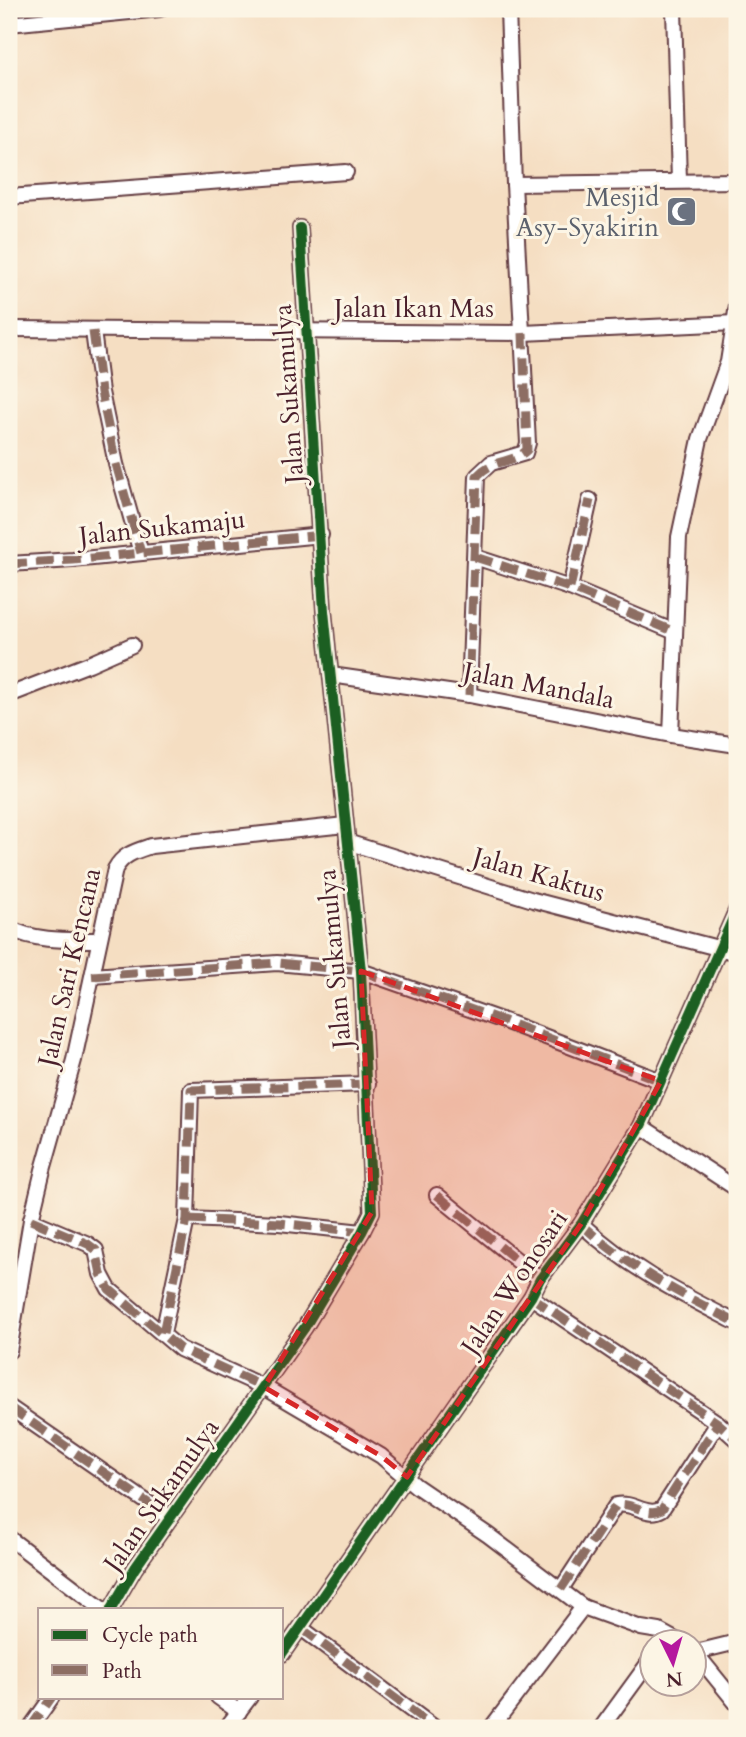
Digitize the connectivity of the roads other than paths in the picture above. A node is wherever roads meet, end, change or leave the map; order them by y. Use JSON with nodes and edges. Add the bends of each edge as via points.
{"nodes":[{"id":1,"x":160,"y":9,"type":"edge"},
{"id":2,"x":508,"y":9,"type":"edge"},
{"id":3,"x":674,"y":9,"type":"edge"},
{"id":4,"x":9,"y":24,"type":"edge"},
{"id":5,"x":346,"y":172,"type":"dead end"},
{"id":6,"x":679,"y":181,"type":"junction"},
{"id":7,"x":737,"y":181,"type":"edge"},
{"id":8,"x":514,"y":184,"type":"junction"},
{"id":9,"x":9,"y":197,"type":"edge"},
{"id":10,"x":300,"y":228,"type":"dead end"},
{"id":11,"x":737,"y":305,"type":"edge"},
{"id":12,"x":735,"y":323,"type":"junction"},
{"id":13,"x":9,"y":329,"type":"edge"},
{"id":14,"x":93,"y":331,"type":"junction"},
{"id":15,"x":306,"y":332,"type":"junction"},
{"id":16,"x":523,"y":333,"type":"junction"},
{"id":17,"x":590,"y":500,"type":"dead end"},
{"id":18,"x":321,"y":535,"type":"junction"},
{"id":19,"x":141,"y":553,"type":"junction"},
{"id":20,"x":475,"y":557,"type":"junction"},
{"id":21,"x":9,"y":564,"type":"edge"},
{"id":22,"x":570,"y":588,"type":"junction"},
{"id":23,"x":675,"y":632,"type":"junction"},
{"id":24,"x":132,"y":645,"type":"dead end"},
{"id":25,"x":331,"y":675,"type":"junction"},
{"id":26,"x":9,"y":695,"type":"edge"},
{"id":27,"x":469,"y":695,"type":"junction"},
{"id":28,"x":671,"y":735,"type":"junction"},
{"id":29,"x":737,"y":745,"type":"edge"},
{"id":30,"x":345,"y":825,"type":"junction"},
{"id":31,"x":347,"y":842,"type":"junction"},
{"id":32,"x":737,"y":909,"type":"edge"},
{"id":33,"x":9,"y":928,"type":"edge"},
{"id":34,"x":98,"y":940,"type":"junction"},
{"id":35,"x":720,"y":948,"type":"junction"},
{"id":36,"x":737,"y":953,"type":"edge"},
{"id":37,"x":361,"y":971,"type":"junction"},
{"id":38,"x":92,"y":976,"type":"junction"},
{"id":39,"x":661,"y":1081,"type":"junction"},
{"id":40,"x":368,"y":1084,"type":"junction"},
{"id":41,"x":640,"y":1126,"type":"junction"},
{"id":42,"x":737,"y":1189,"type":"edge"},
{"id":43,"x":437,"y":1195,"type":"dead end"},
{"id":44,"x":187,"y":1219,"type":"junction"},
{"id":45,"x":31,"y":1220,"type":"junction"},
{"id":46,"x":582,"y":1224,"type":"junction"},
{"id":47,"x":362,"y":1232,"type":"junction"},
{"id":48,"x":540,"y":1279,"type":"junction"},
{"id":49,"x":531,"y":1297,"type":"junction"},
{"id":50,"x":737,"y":1323,"type":"edge"},
{"id":51,"x":163,"y":1333,"type":"junction"},
{"id":52,"x":9,"y":1351,"type":"edge"},
{"id":53,"x":264,"y":1387,"type":"junction"},
{"id":54,"x":9,"y":1408,"type":"edge"},
{"id":55,"x":718,"y":1423,"type":"junction"},
{"id":56,"x":737,"y":1440,"type":"edge"},
{"id":57,"x":407,"y":1478,"type":"junction"},
{"id":58,"x":170,"y":1518,"type":"junction"},
{"id":59,"x":9,"y":1538,"type":"edge"},
{"id":60,"x":561,"y":1589,"type":"junction"},
{"id":61,"x":583,"y":1607,"type":"junction"},
{"id":62,"x":101,"y":1608,"type":"edge"},
{"id":63,"x":112,"y":1608,"type":"edge"},
{"id":64,"x":301,"y":1628,"type":"junction"},
{"id":65,"x":641,"y":1628,"type":"edge"},
{"id":66,"x":737,"y":1642,"type":"edge"},
{"id":67,"x":708,"y":1648,"type":"edge"},
{"id":68,"x":284,"y":1651,"type":"edge"},
{"id":69,"x":708,"y":1667,"type":"edge"},
{"id":70,"x":638,"y":1677,"type":"edge"},
{"id":71,"x":51,"y":1698,"type":"edge"},
{"id":72,"x":219,"y":1698,"type":"edge"},
{"id":73,"x":249,"y":1698,"type":"edge"},
{"id":74,"x":737,"y":1704,"type":"edge"},
{"id":75,"x":239,"y":1712,"type":"junction"},
{"id":76,"x":30,"y":1728,"type":"edge"},
{"id":77,"x":226,"y":1728,"type":"edge"},
{"id":78,"x":435,"y":1728,"type":"edge"},
{"id":79,"x":491,"y":1728,"type":"edge"},
{"id":80,"x":601,"y":1728,"type":"edge"}],
"edges":[{"from":1,"to":4,"type":"street"},
{"from":2,"to":8,"type":"street"},
{"from":3,"to":6,"type":"street"},
{"from":5,"to":9,"type":"street"},
{"from":6,"to":7,"type":"street"},
{"from":6,"to":8,"type":"street"},
{"from":8,"to":16,"type":"street"},
{"from":10,"to":15,"type":"street","name":"Jalan Sukamulya"},
{"from":11,"to":12,"type":"street"},
{"from":12,"to":16,"type":"street","name":"Jalan Ikan Mas"},
{"from":12,"to":23,"type":"street","via":[[728,362],[700,439],[679,537]]},
{"from":13,"to":14,"type":"street","name":"Jalan Ikan Mas"},
{"from":14,"to":15,"type":"street","name":"Jalan Ikan Mas"},
{"from":14,"to":19,"type":"street","via":[[116,464]]},
{"from":15,"to":16,"type":"street","name":"Jalan Ikan Mas"},
{"from":15,"to":18,"type":"street","name":"Jalan Sukamulya"},
{"from":16,"to":20,"type":"street","via":[[527,450],[519,457],[491,463],[477,476]]},
{"from":17,"to":22,"type":"street"},
{"from":18,"to":19,"type":"street","name":"Jalan Sukamaju"},
{"from":18,"to":25,"type":"street","name":"Jalan Sukamulya"},
{"from":19,"to":21,"type":"street","name":"Jalan Sukamaju"},
{"from":20,"to":22,"type":"street"},
{"from":20,"to":27,"type":"street"},
{"from":22,"to":23,"type":"street"},
{"from":23,"to":28,"type":"street"},
{"from":24,"to":26,"type":"street"},
{"from":25,"to":27,"type":"street","name":"Jalan Mandala"},
{"from":25,"to":30,"type":"street","name":"Jalan Sukamulya"},
{"from":27,"to":28,"type":"street","name":"Jalan Mandala"},
{"from":28,"to":29,"type":"street","name":"Jalan Mandala"},
{"from":30,"to":31,"type":"street","name":"Jalan Sukamulya"},
{"from":30,"to":34,"type":"street","name":"Jalan Sari Kencana","via":[[151,846],[129,853],[115,869]]},
{"from":31,"to":35,"type":"street","name":"Jalan Kaktus","via":[[533,900]]},
{"from":31,"to":37,"type":"street","name":"Jalan Sukamulya"},
{"from":32,"to":35,"type":"street","name":"Jalan Wonosari"},
{"from":33,"to":34,"type":"street","via":[[43,939]]},
{"from":34,"to":38,"type":"street","name":"Jalan Sari Kencana"},
{"from":35,"to":36,"type":"street","name":"Jalan Kaktus"},
{"from":35,"to":39,"type":"street","name":"Jalan Wonosari"},
{"from":37,"to":38,"type":"street","via":[[276,963]]},
{"from":37,"to":39,"type":"street"},
{"from":37,"to":40,"type":"street","name":"Jalan Sukamulya"},
{"from":38,"to":45,"type":"street","name":"Jalan Sari Kencana"},
{"from":39,"to":41,"type":"street","name":"Jalan Wonosari"},
{"from":40,"to":44,"type":"street","via":[[191,1090]]},
{"from":40,"to":47,"type":"street","name":"Jalan Sukamulya","via":[[372,1212]]},
{"from":41,"to":42,"type":"street"},
{"from":41,"to":46,"type":"street","name":"Jalan Wonosari"},
{"from":43,"to":48,"type":"street"},
{"from":44,"to":47,"type":"street"},
{"from":44,"to":51,"type":"street"},
{"from":45,"to":51,"type":"street","via":[[96,1250],[109,1289]]},
{"from":45,"to":52,"type":"street","name":"Jalan Sari Kencana"},
{"from":46,"to":48,"type":"street","name":"Jalan Wonosari"},
{"from":46,"to":50,"type":"street","via":[[612,1252]]},
{"from":47,"to":53,"type":"street","name":"Jalan Sukamulya"},
{"from":48,"to":49,"type":"street","name":"Jalan Wonosari"},
{"from":49,"to":55,"type":"street"},
{"from":49,"to":57,"type":"street","name":"Jalan Wonosari"},
{"from":51,"to":53,"type":"street","via":[[180,1349]]},
{"from":53,"to":57,"type":"street","via":[[381,1456]]},
{"from":53,"to":58,"type":"street","name":"Jalan Sukamulya"},
{"from":54,"to":58,"type":"street"},
{"from":55,"to":56,"type":"street"},
{"from":55,"to":60,"type":"street","via":[[663,1509],[652,1513],[625,1503],[616,1505]]},
{"from":57,"to":60,"type":"street"},
{"from":57,"to":64,"type":"street","name":"Jalan Wonosari"},
{"from":58,"to":63,"type":"street","name":"Jalan Sukamulya"},
{"from":59,"to":62,"type":"street"},
{"from":60,"to":61,"type":"street"},
{"from":61,"to":65,"type":"street"},
{"from":61,"to":79,"type":"street"},
{"from":64,"to":68,"type":"street","name":"Jalan Wonosari"},
{"from":64,"to":78,"type":"street"},
{"from":66,"to":67,"type":"street"},
{"from":69,"to":74,"type":"street"},
{"from":70,"to":80,"type":"street"},
{"from":71,"to":76,"type":"street"},
{"from":72,"to":75,"type":"street"},
{"from":73,"to":75,"type":"street"},
{"from":75,"to":77,"type":"street"}]}
